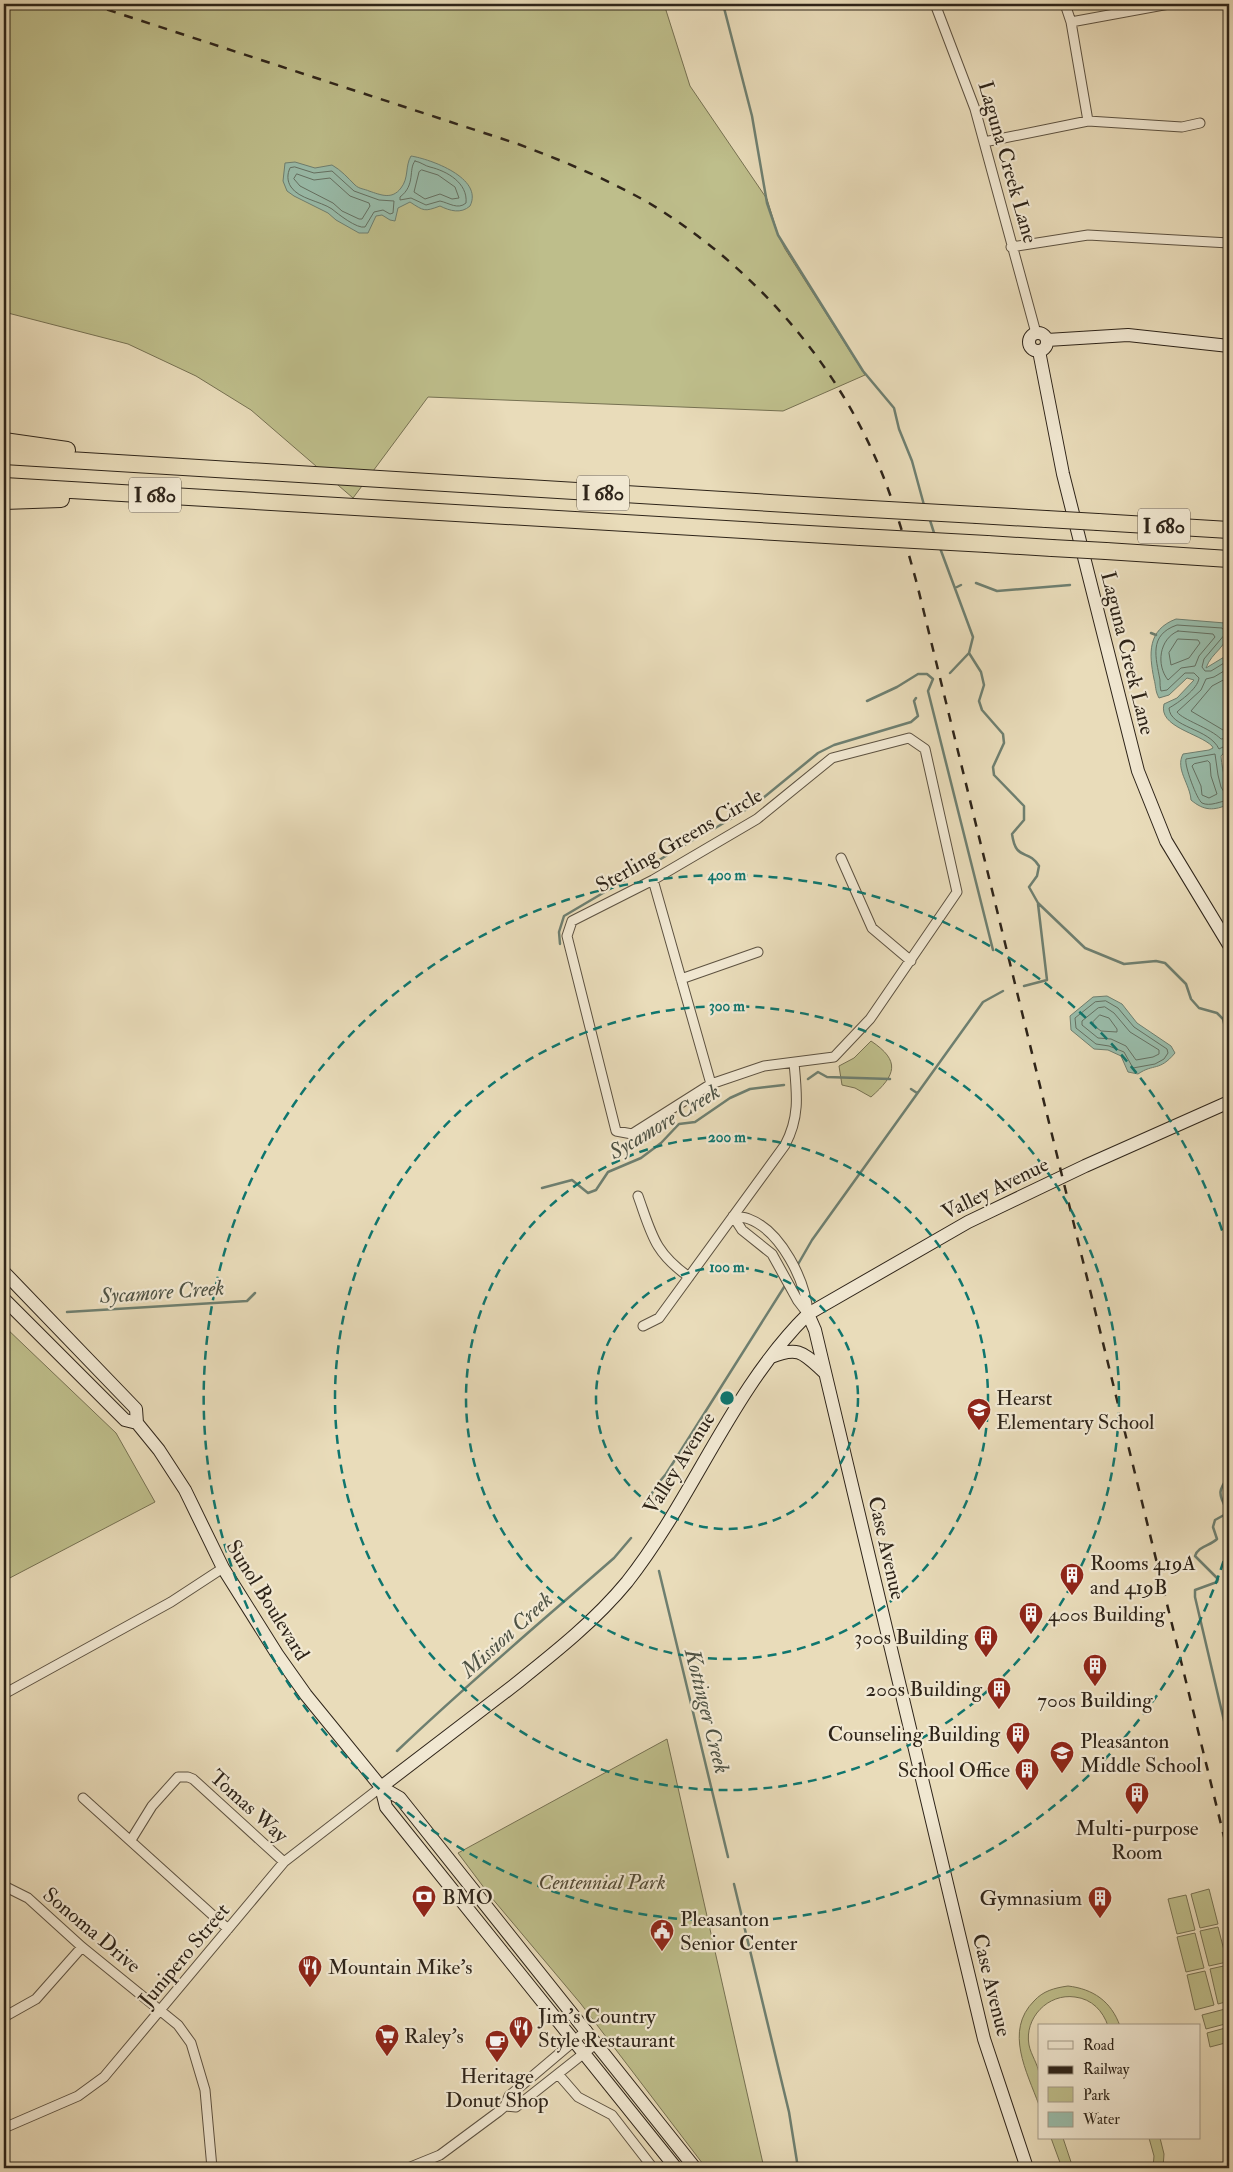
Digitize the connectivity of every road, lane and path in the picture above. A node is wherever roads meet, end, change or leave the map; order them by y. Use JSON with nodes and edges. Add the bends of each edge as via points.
{"nodes":[{"id":1,"x":935,"y":4,"type":"edge"},
{"id":2,"x":1065,"y":4,"type":"edge"},
{"id":3,"x":1169,"y":4,"type":"edge"},
{"id":4,"x":1071,"y":22,"type":"junction"},
{"id":5,"x":1088,"y":121,"type":"junction"},
{"id":6,"x":1200,"y":123,"type":"dead end"},
{"id":7,"x":984,"y":142,"type":"junction"},
{"id":8,"x":1229,"y":242,"type":"edge"},
{"id":9,"x":1011,"y":247,"type":"junction"},
{"id":10,"x":1036,"y":333,"type":"junction"},
{"id":11,"x":1047,"y":340,"type":"junction"},
{"id":12,"x":1229,"y":346,"type":"edge"},
{"id":13,"x":1039,"y":351,"type":"junction"},
{"id":14,"x":4,"y":441,"type":"edge"},
{"id":15,"x":4,"y":456,"type":"edge"},
{"id":16,"x":100,"y":461,"type":"junction"},
{"id":17,"x":4,"y":486,"type":"edge"},
{"id":18,"x":178,"y":496,"type":"junction"},
{"id":19,"x":4,"y":501,"type":"edge"},
{"id":20,"x":1229,"y":530,"type":"edge"},
{"id":21,"x":1229,"y":559,"type":"edge"},
{"id":22,"x":842,"y":858,"type":"dead end"},
{"id":23,"x":653,"y":880,"type":"junction"},
{"id":24,"x":1229,"y":945,"type":"edge"},
{"id":25,"x":758,"y":952,"type":"dead end"},
{"id":26,"x":911,"y":961,"type":"junction"},
{"id":27,"x":681,"y":979,"type":"junction"},
{"id":28,"x":794,"y":1062,"type":"junction"},
{"id":29,"x":711,"y":1084,"type":"junction"},
{"id":30,"x":1227,"y":1104,"type":"edge"},
{"id":31,"x":638,"y":1196,"type":"dead end"},
{"id":32,"x":733,"y":1216,"type":"junction"},
{"id":33,"x":4,"y":1272,"type":"edge"},
{"id":34,"x":689,"y":1277,"type":"junction"},
{"id":35,"x":4,"y":1299,"type":"edge"},
{"id":36,"x":808,"y":1314,"type":"junction"},
{"id":37,"x":643,"y":1326,"type":"dead end"},
{"id":38,"x":39,"y":1333,"type":"junction"},
{"id":39,"x":769,"y":1357,"type":"junction"},
{"id":40,"x":825,"y":1374,"type":"junction"},
{"id":41,"x":103,"y":1375,"type":"junction"},
{"id":42,"x":137,"y":1423,"type":"junction"},
{"id":43,"x":223,"y":1568,"type":"junction"},
{"id":44,"x":4,"y":1694,"type":"edge"},
{"id":45,"x":381,"y":1787,"type":"junction"},
{"id":46,"x":83,"y":1798,"type":"dead end"},
{"id":47,"x":131,"y":1840,"type":"junction"},
{"id":48,"x":284,"y":1862,"type":"junction"},
{"id":49,"x":4,"y":1886,"type":"edge"},
{"id":50,"x":228,"y":1929,"type":"junction"},
{"id":51,"x":82,"y":1947,"type":"junction"},
{"id":52,"x":161,"y":2010,"type":"junction"},
{"id":53,"x":4,"y":2017,"type":"edge"},
{"id":54,"x":587,"y":2030,"type":"junction"},
{"id":55,"x":573,"y":2041,"type":"junction"},
{"id":56,"x":597,"y":2043,"type":"junction"},
{"id":57,"x":584,"y":2054,"type":"junction"},
{"id":58,"x":558,"y":2074,"type":"junction"},
{"id":59,"x":505,"y":2106,"type":"junction"},
{"id":60,"x":4,"y":2128,"type":"edge"},
{"id":61,"x":212,"y":2168,"type":"edge"},
{"id":62,"x":408,"y":2168,"type":"edge"},
{"id":63,"x":653,"y":2168,"type":"edge"},
{"id":64,"x":676,"y":2168,"type":"edge"},
{"id":65,"x":695,"y":2168,"type":"edge"},
{"id":66,"x":1026,"y":2168,"type":"edge"}],
"edges":[{"from":1,"to":7,"type":"street","name":"Laguna Creek Lane","via":[[975,109]]},
{"from":2,"to":4,"type":"street"},
{"from":3,"to":4,"type":"street"},
{"from":4,"to":5,"type":"street"},
{"from":5,"to":6,"type":"street","via":[[1182,127]]},
{"from":5,"to":7,"type":"street"},
{"from":7,"to":9,"type":"street","name":"Laguna Creek Lane"},
{"from":8,"to":9,"type":"street","via":[[1088,235]]},
{"from":9,"to":10,"type":"street","name":"Laguna Creek Lane"},
{"from":10,"to":11,"type":"street","via":[[1043,334]]},
{"from":10,"to":13,"type":"street","name":"Laguna Creek Lane","via":[[1028,343]]},
{"from":11,"to":12,"type":"street","via":[[1128,335]]},
{"from":11,"to":13,"type":"street","via":[[1046,346]]},
{"from":13,"to":24,"type":"street","name":"Laguna Creek Lane","via":[[1065,483],[1138,771],[1166,841]]},
{"from":14,"to":16,"type":"highway","via":[[67,450]]},
{"from":15,"to":16,"type":"highway","number":"I 680"},
{"from":16,"to":20,"type":"highway","number":"I 680","bridge":true},
{"from":17,"to":18,"type":"highway","number":"I 680"},
{"from":18,"to":19,"type":"highway"},
{"from":18,"to":21,"type":"highway","number":"I 680","bridge":true},
{"from":22,"to":26,"type":"street","via":[[872,928]]},
{"from":23,"to":26,"type":"street","name":"Sterling Greens Circle","via":[[757,820],[832,758],[909,738],[925,748],[957,892]]},
{"from":23,"to":27,"type":"street"},
{"from":23,"to":29,"type":"street","name":"Sterling Greens Circle","via":[[572,921],[567,936],[616,1131],[632,1134]]},
{"from":25,"to":27,"type":"street"},
{"from":26,"to":28,"type":"street","name":"Sterling Greens Circle","via":[[870,1019],[834,1058]]},
{"from":27,"to":29,"type":"street"},
{"from":28,"to":29,"type":"street","name":"Sterling Greens Circle","via":[[764,1066]]},
{"from":28,"to":32,"type":"street","via":[[796,1116],[792,1131]]},
{"from":30,"to":36,"type":"street","name":"Valley Avenue","via":[[968,1222]]},
{"from":31,"to":34,"type":"street","via":[[659,1249],[670,1264]]},
{"from":32,"to":34,"type":"street"},
{"from":32,"to":36,"type":"street","name":"Case Avenue","via":[[742,1230],[772,1254]]},
{"from":32,"to":36,"type":"street","name":"Case Avenue","via":[[750,1219],[780,1244],[807,1296]]},
{"from":33,"to":41,"type":"street","name":"Sunol Boulevard"},
{"from":34,"to":37,"type":"street","via":[[659,1318]]},
{"from":35,"to":38,"type":"street","name":"Sunol Boulevard"},
{"from":36,"to":39,"type":"street","name":"Valley Avenue"},
{"from":36,"to":40,"type":"street","name":"Case Avenue"},
{"from":38,"to":41,"type":"street","via":[[51,1332],[81,1362]]},
{"from":38,"to":42,"type":"street","name":"Sunol Boulevard","via":[[125,1420]]},
{"from":39,"to":40,"type":"street","via":[[794,1350]]},
{"from":39,"to":45,"type":"street","name":"Valley Avenue","via":[[643,1560],[606,1606],[552,1655]]},
{"from":40,"to":66,"type":"street","name":"Case Avenue","via":[[984,2039]]},
{"from":41,"to":42,"type":"street","name":"Sunol Boulevard","via":[[136,1409]]},
{"from":42,"to":43,"type":"street","name":"Sunol Boulevard","via":[[176,1475]]},
{"from":43,"to":44,"type":"street","via":[[171,1602]]},
{"from":43,"to":45,"type":"street","name":"Sunol Boulevard","via":[[290,1674]]},
{"from":45,"to":48,"type":"street","name":"Junipero Street"},
{"from":45,"to":54,"type":"street","name":"Sunol Boulevard","via":[[400,1798]]},
{"from":45,"to":55,"type":"street","name":"Sunol Boulevard","via":[[386,1807]]},
{"from":46,"to":47,"type":"street"},
{"from":47,"to":48,"type":"street","name":"Tomas Way","via":[[152,1806],[178,1777],[188,1777]]},
{"from":47,"to":50,"type":"street"},
{"from":48,"to":50,"type":"street","name":"Junipero Street"},
{"from":49,"to":51,"type":"street","name":"Sonoma Drive","via":[[28,1898]]},
{"from":50,"to":52,"type":"street","name":"Junipero Street"},
{"from":51,"to":52,"type":"street","name":"Sonoma Drive"},
{"from":51,"to":53,"type":"street","via":[[36,1999]]},
{"from":52,"to":60,"type":"street","name":"Junipero Street","via":[[104,2077],[78,2096]]},
{"from":52,"to":61,"type":"street","name":"Sonoma Drive","via":[[191,2043],[205,2090]]},
{"from":54,"to":55,"type":"street"},
{"from":54,"to":56,"type":"street","name":"Sunol Boulevard"},
{"from":55,"to":57,"type":"street","name":"Sunol Boulevard"},
{"from":55,"to":59,"type":"street","via":[[509,2096]]},
{"from":56,"to":57,"type":"street"},
{"from":56,"to":65,"type":"street","name":"Sunol Boulevard"},
{"from":57,"to":58,"type":"street"},
{"from":57,"to":64,"type":"street","name":"Sunol Boulevard"},
{"from":58,"to":59,"type":"street","via":[[516,2107]]},
{"from":58,"to":63,"type":"street","via":[[578,2097],[612,2115]]},
{"from":59,"to":62,"type":"street","via":[[440,2155]]}]}
